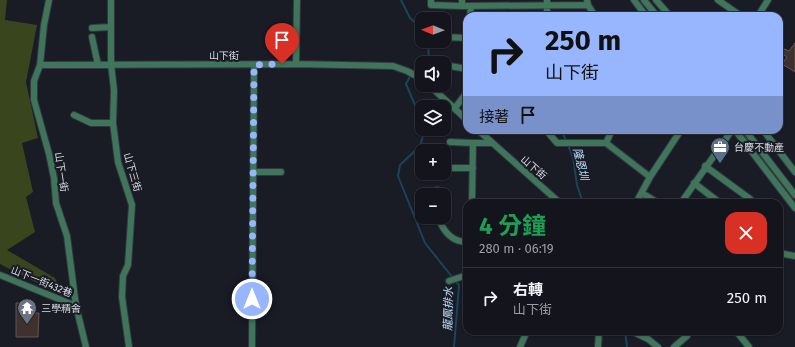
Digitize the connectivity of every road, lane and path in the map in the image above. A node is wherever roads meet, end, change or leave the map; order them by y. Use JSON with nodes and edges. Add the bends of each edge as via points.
{"nodes":[{"id":1,"x":49,"y":0,"type":"edge"},
{"id":2,"x":111,"y":0,"type":"edge"},
{"id":3,"x":297,"y":0,"type":"edge"},
{"id":4,"x":431,"y":0,"type":"edge"},
{"id":5,"x":634,"y":0,"type":"edge"},
{"id":6,"x":656,"y":0,"type":"edge"},
{"id":7,"x":718,"y":0,"type":"edge"},
{"id":8,"x":768,"y":0,"type":"edge"},
{"id":9,"x":647,"y":1,"type":"edge"},
{"id":10,"x":588,"y":2,"type":"edge"},
{"id":11,"x":462,"y":3,"type":"edge"},
{"id":12,"x":490,"y":3,"type":"edge"},
{"id":13,"x":547,"y":3,"type":"edge"},
{"id":14,"x":471,"y":6,"type":"junction"},
{"id":15,"x":470,"y":12,"type":"edge"},
{"id":16,"x":593,"y":12,"type":"edge"},
{"id":17,"x":643,"y":12,"type":"edge"},
{"id":18,"x":654,"y":12,"type":"edge"},
{"id":19,"x":666,"y":12,"type":"edge"},
{"id":20,"x":735,"y":12,"type":"edge"},
{"id":21,"x":760,"y":12,"type":"edge"},
{"id":22,"x":111,"y":27,"type":"junction"},
{"id":23,"x":92,"y":28,"type":"dead end"},
{"id":24,"x":92,"y":37,"type":"dead end"},
{"id":25,"x":451,"y":37,"type":"edge"},
{"id":26,"x":463,"y":38,"type":"edge"},
{"id":27,"x":111,"y":64,"type":"junction"},
{"id":28,"x":296,"y":64,"type":"junction"},
{"id":29,"x":40,"y":65,"type":"junction"},
{"id":30,"x":98,"y":65,"type":"junction"},
{"id":31,"x":254,"y":65,"type":"junction"},
{"id":32,"x":451,"y":66,"type":"edge"},
{"id":33,"x":463,"y":68,"type":"edge"},
{"id":34,"x":415,"y":75,"type":"edge"},
{"id":35,"x":436,"y":92,"type":"edge"},
{"id":36,"x":463,"y":97,"type":"edge"},
{"id":37,"x":455,"y":108,"type":"junction"},
{"id":38,"x":74,"y":115,"type":"dead end"},
{"id":39,"x":463,"y":116,"type":"edge"},
{"id":40,"x":113,"y":123,"type":"junction"},
{"id":41,"x":482,"y":134,"type":"edge"},
{"id":42,"x":549,"y":134,"type":"edge"},
{"id":43,"x":610,"y":134,"type":"edge"},
{"id":44,"x":678,"y":134,"type":"edge"},
{"id":45,"x":730,"y":134,"type":"edge"},
{"id":46,"x":736,"y":134,"type":"edge"},
{"id":47,"x":748,"y":134,"type":"edge"},
{"id":48,"x":766,"y":134,"type":"edge"},
{"id":49,"x":450,"y":142,"type":"dead end"},
{"id":50,"x":473,"y":143,"type":"junction"},
{"id":51,"x":491,"y":143,"type":"junction"},
{"id":52,"x":606,"y":143,"type":"junction"},
{"id":53,"x":705,"y":166,"type":"junction"},
{"id":54,"x":451,"y":168,"type":"edge"},
{"id":55,"x":473,"y":168,"type":"junction"},
{"id":56,"x":253,"y":172,"type":"junction"},
{"id":57,"x":281,"y":172,"type":"dead end"},
{"id":58,"x":795,"y":172,"type":"edge"},
{"id":59,"x":650,"y":177,"type":"junction"},
{"id":60,"x":694,"y":183,"type":"junction"},
{"id":61,"x":642,"y":193,"type":"junction"},
{"id":62,"x":795,"y":195,"type":"edge"},
{"id":63,"x":472,"y":199,"type":"edge"},
{"id":64,"x":555,"y":199,"type":"edge"},
{"id":65,"x":638,"y":199,"type":"edge"},
{"id":66,"x":652,"y":199,"type":"edge"},
{"id":67,"x":684,"y":199,"type":"edge"},
{"id":68,"x":715,"y":199,"type":"edge"},
{"id":69,"x":750,"y":199,"type":"dead end"},
{"id":70,"x":795,"y":208,"type":"edge"},
{"id":71,"x":441,"y":224,"type":"edge"},
{"id":72,"x":463,"y":242,"type":"edge"},
{"id":73,"x":783,"y":254,"type":"edge"},
{"id":74,"x":795,"y":256,"type":"edge"},
{"id":75,"x":0,"y":275,"type":"edge"},
{"id":76,"x":463,"y":276,"type":"edge"},
{"id":77,"x":450,"y":281,"type":"dead end"},
{"id":78,"x":76,"y":306,"type":"junction"},
{"id":79,"x":525,"y":335,"type":"edge"},
{"id":80,"x":599,"y":335,"type":"edge"},
{"id":81,"x":640,"y":335,"type":"edge"},
{"id":82,"x":739,"y":335,"type":"edge"},
{"id":83,"x":686,"y":336,"type":"dead end"},
{"id":84,"x":86,"y":347,"type":"edge"},
{"id":85,"x":129,"y":347,"type":"edge"},
{"id":86,"x":252,"y":347,"type":"edge"},
{"id":87,"x":520,"y":347,"type":"edge"},
{"id":88,"x":598,"y":347,"type":"edge"},
{"id":89,"x":658,"y":347,"type":"edge"},
{"id":90,"x":674,"y":347,"type":"edge"},
{"id":91,"x":749,"y":347,"type":"edge"}],
"edges":[{"from":1,"to":29,"type":"street","name":"山下一街"},
{"from":2,"to":22,"type":"street","name":"山下三街"},
{"from":3,"to":28,"type":"street"},
{"from":4,"to":11,"type":"street","via":[[431,5]]},
{"from":5,"to":17,"type":"street"},
{"from":6,"to":19,"type":"street"},
{"from":7,"to":20,"type":"street"},
{"from":8,"to":21,"type":"street"},
{"from":9,"to":18,"type":"street"},
{"from":10,"to":13,"type":"street"},
{"from":10,"to":16,"type":"street"},
{"from":11,"to":14,"type":"street"},
{"from":12,"to":13,"type":"street"},
{"from":12,"to":14,"type":"street"},
{"from":14,"to":15,"type":"street"},
{"from":22,"to":23,"type":"street"},
{"from":22,"to":27,"type":"street","name":"山下三街"},
{"from":24,"to":30,"type":"street"},
{"from":25,"to":26,"type":"street"},
{"from":27,"to":30,"type":"street","name":"山下街"},
{"from":27,"to":31,"type":"street","name":"山下街"},
{"from":27,"to":40,"type":"street","name":"山下三街","via":[[114,90]]},
{"from":28,"to":31,"type":"street","name":"山下街"},
{"from":28,"to":34,"type":"street","name":"山下街","via":[[393,66]]},
{"from":29,"to":30,"type":"street","name":"山下街"},
{"from":29,"to":78,"type":"street","name":"山下一街","via":[[34,81],[34,100],[54,178],[56,203],[67,236]]},
{"from":31,"to":56,"type":"street"},
{"from":32,"to":33,"type":"street"},
{"from":35,"to":37,"type":"street"},
{"from":36,"to":37,"type":"street"},
{"from":37,"to":39,"type":"street"},
{"from":38,"to":40,"type":"street","via":[[91,123]]},
{"from":40,"to":85,"type":"street","name":"山下三街","via":[[118,162],[132,205],[128,265],[123,276],[122,297]]},
{"from":41,"to":51,"type":"street","name":"山下街"},
{"from":42,"to":52,"type":"street","via":[[557,143]]},
{"from":43,"to":52,"type":"street"},
{"from":44,"to":59,"type":"street"},
{"from":45,"to":53,"type":"street"},
{"from":46,"to":70,"type":"street"},
{"from":47,"to":62,"type":"street"},
{"from":48,"to":58,"type":"street"},
{"from":49,"to":50,"type":"street"},
{"from":50,"to":51,"type":"street"},
{"from":50,"to":55,"type":"street"},
{"from":51,"to":64,"type":"street","name":"山下街"},
{"from":52,"to":59,"type":"street"},
{"from":53,"to":60,"type":"street"},
{"from":53,"to":69,"type":"street"},
{"from":54,"to":55,"type":"street"},
{"from":55,"to":63,"type":"street"},
{"from":56,"to":57,"type":"street"},
{"from":56,"to":86,"type":"street"},
{"from":59,"to":61,"type":"street"},
{"from":60,"to":67,"type":"street"},
{"from":60,"to":68,"type":"street"},
{"from":61,"to":65,"type":"street"},
{"from":61,"to":66,"type":"street"},
{"from":71,"to":72,"type":"street","via":[[452,238]]},
{"from":73,"to":74,"type":"street"},
{"from":75,"to":78,"type":"street","name":"山下一街432巷"},
{"from":76,"to":77,"type":"street"},
{"from":78,"to":84,"type":"street","name":"山下一街"},
{"from":79,"to":87,"type":"street"},
{"from":80,"to":88,"type":"street"},
{"from":81,"to":89,"type":"street"},
{"from":82,"to":91,"type":"street"},
{"from":83,"to":90,"type":"street"}]}
